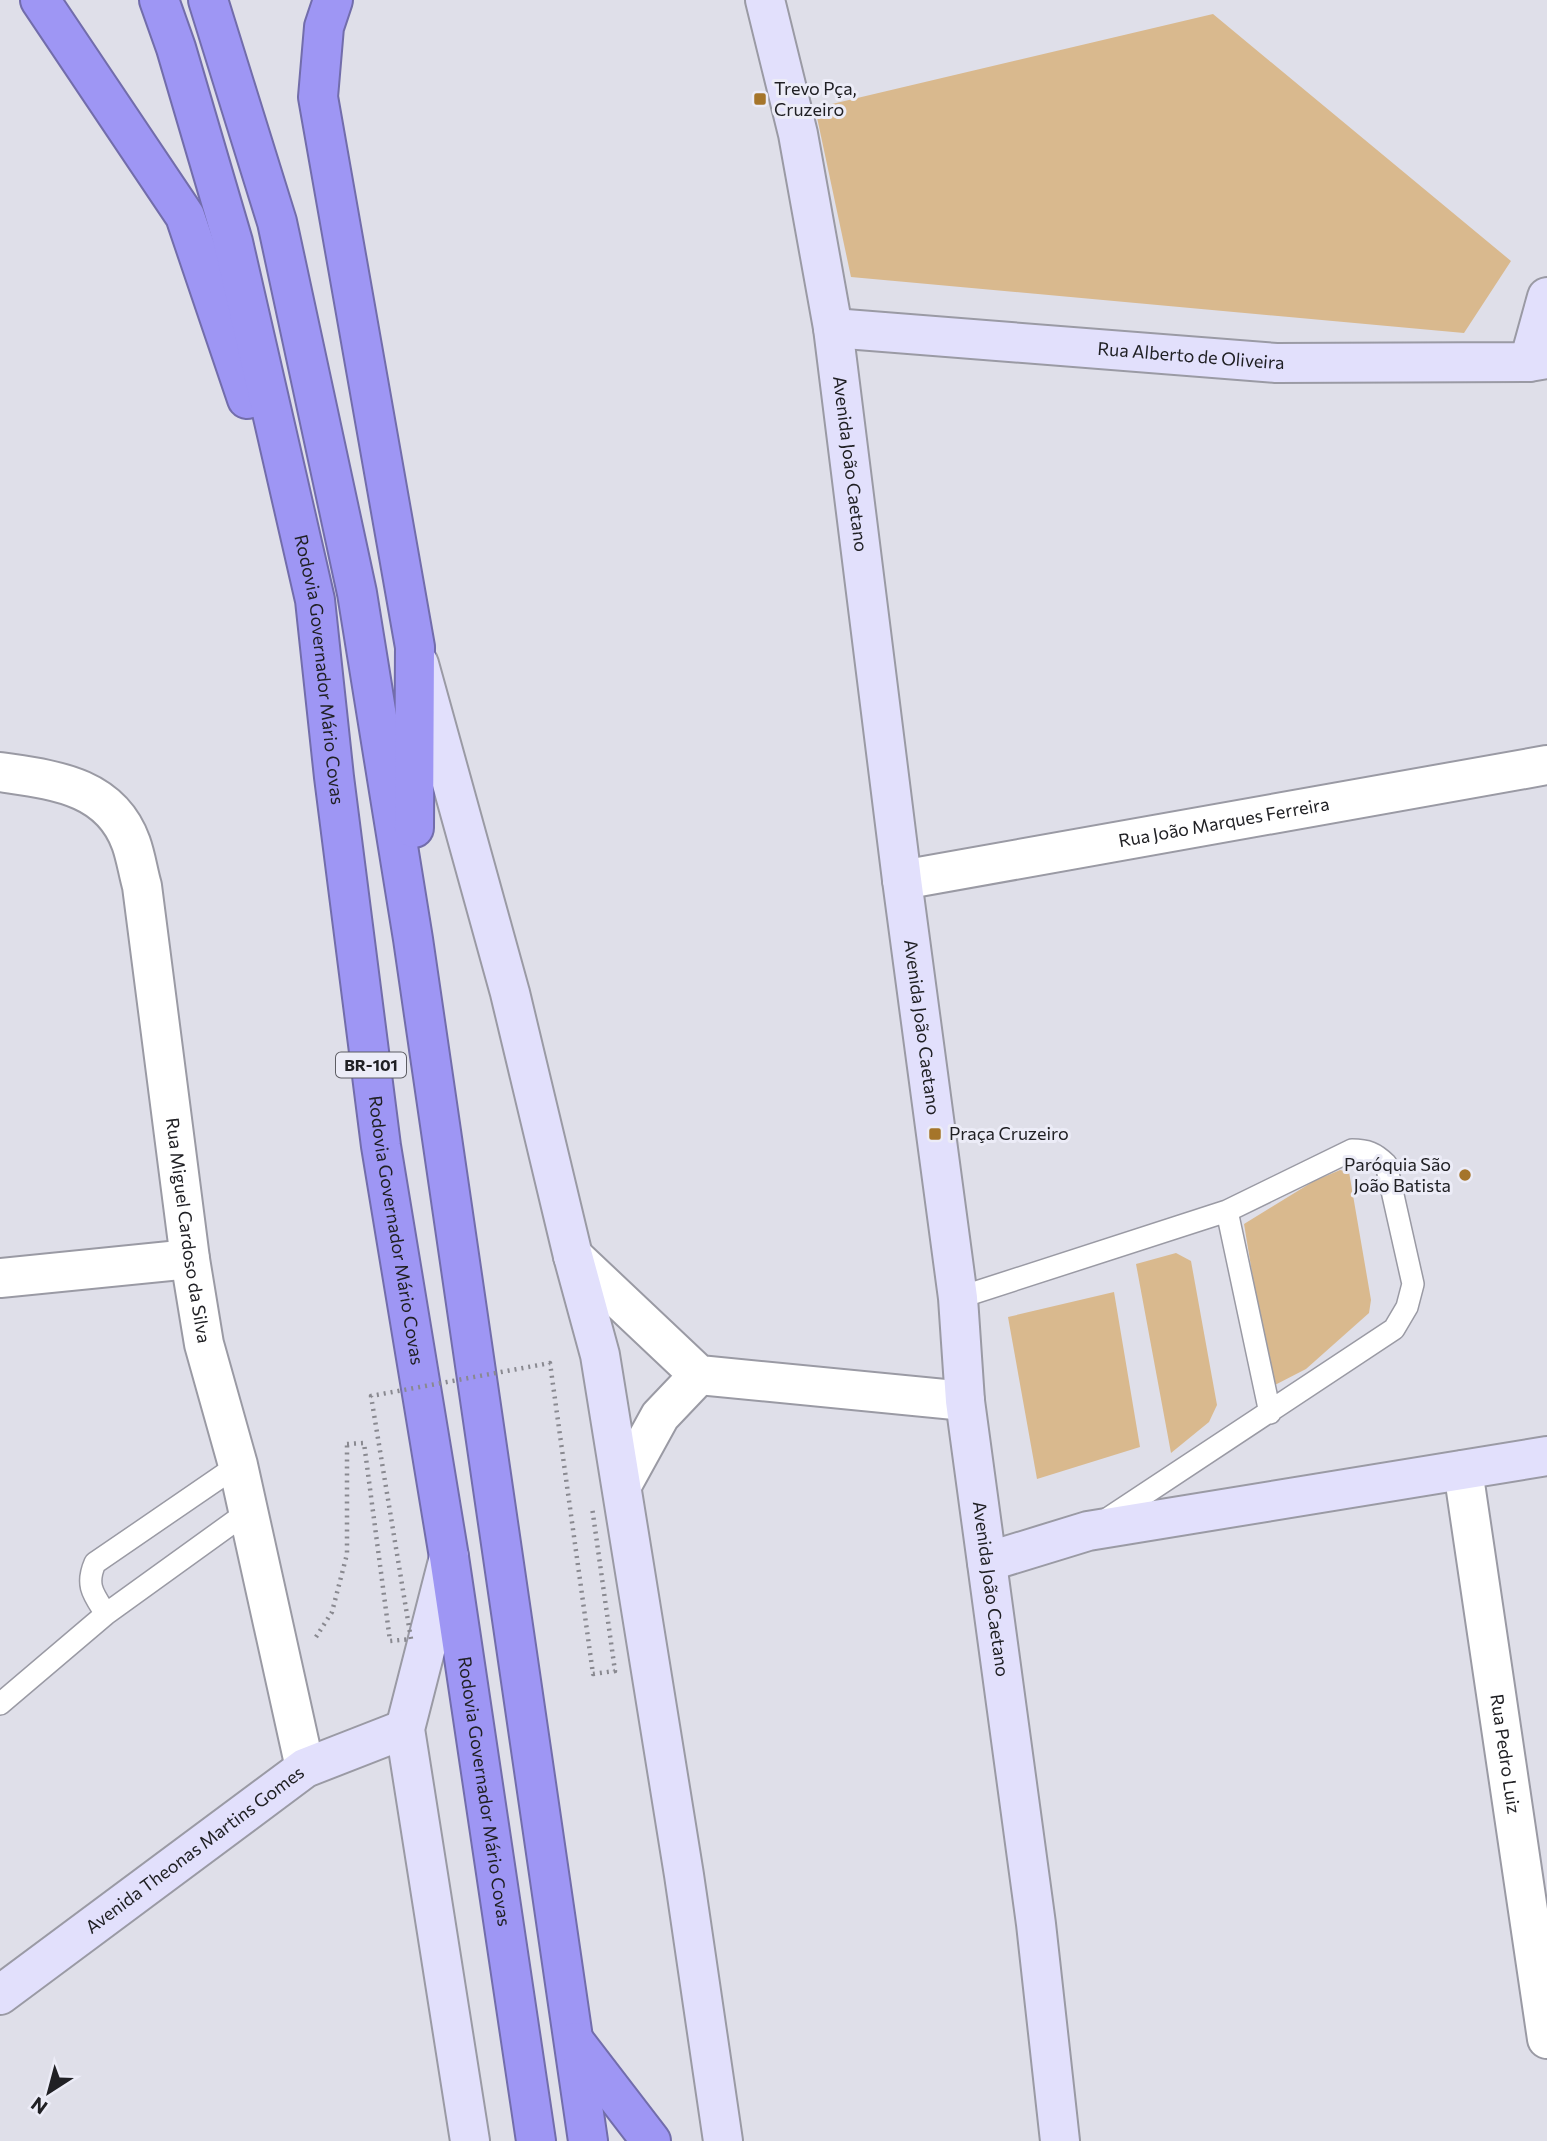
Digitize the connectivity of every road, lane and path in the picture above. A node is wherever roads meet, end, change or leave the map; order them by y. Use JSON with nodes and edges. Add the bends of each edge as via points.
{"nodes":[{"id":1,"x":40,"y":0,"type":"edge"},
{"id":2,"x":159,"y":0,"type":"edge"},
{"id":3,"x":208,"y":0,"type":"edge"},
{"id":4,"x":333,"y":0,"type":"edge"},
{"id":5,"x":765,"y":0,"type":"edge"},
{"id":6,"x":1547,"y":297,"type":"edge"},
{"id":7,"x":833,"y":328,"type":"junction"},
{"id":8,"x":1538,"y":361,"type":"edge"},
{"id":9,"x":315,"y":600,"type":"junction"},
{"id":10,"x":415,"y":647,"type":"junction"},
{"id":11,"x":1547,"y":765,"type":"edge"},
{"id":12,"x":0,"y":772,"type":"edge"},
{"id":13,"x":902,"y":880,"type":"junction"},
{"id":14,"x":413,"y":939,"type":"junction"},
{"id":15,"x":1227,"y":1211,"type":"junction"},
{"id":16,"x":573,"y":1256,"type":"junction"},
{"id":17,"x":190,"y":1259,"type":"junction"},
{"id":18,"x":0,"y":1278,"type":"edge"},
{"id":19,"x":958,"y":1298,"type":"junction"},
{"id":20,"x":699,"y":1375,"type":"junction"},
{"id":21,"x":965,"y":1401,"type":"junction"},
{"id":22,"x":1270,"y":1413,"type":"junction"},
{"id":23,"x":1547,"y":1456,"type":"edge"},
{"id":24,"x":237,"y":1465,"type":"junction"},
{"id":25,"x":1463,"y":1470,"type":"junction"},
{"id":26,"x":622,"y":1485,"type":"junction"},
{"id":27,"x":592,"y":1507,"type":"dead end"},
{"id":28,"x":246,"y":1513,"type":"junction"},
{"id":29,"x":1087,"y":1531,"type":"junction"},
{"id":30,"x":449,"y":1557,"type":"junction"},
{"id":31,"x":987,"y":1562,"type":"junction"},
{"id":32,"x":106,"y":1615,"type":"junction"},
{"id":33,"x":285,"y":1671,"type":"junction"},
{"id":34,"x":0,"y":1704,"type":"edge"},
{"id":35,"x":405,"y":1729,"type":"junction"},
{"id":36,"x":305,"y":1768,"type":"junction"},
{"id":37,"x":0,"y":1995,"type":"edge"},
{"id":38,"x":572,"y":2038,"type":"junction"},
{"id":39,"x":1547,"y":2039,"type":"edge"},
{"id":40,"x":470,"y":2141,"type":"edge"},
{"id":41,"x":536,"y":2141,"type":"edge"},
{"id":42,"x":588,"y":2141,"type":"edge"},
{"id":43,"x":651,"y":2141,"type":"edge"},
{"id":44,"x":723,"y":2141,"type":"edge"},
{"id":45,"x":1060,"y":2141,"type":"edge"}],
"edges":[{"from":1,"to":9,"type":"highway","via":[[185,216]]},
{"from":2,"to":9,"type":"highway","name":"Rodovia Governador Mário Covas","number":"BR-101","via":[[233,242]]},
{"from":3,"to":14,"type":"highway","number":"BR-101","via":[[283,248],[357,593]]},
{"from":4,"to":10,"type":"highway","via":[[324,26],[318,97]]},
{"from":5,"to":7,"type":"main road","name":"Avenida João Caetano","via":[[798,134]]},
{"from":6,"to":8,"type":"main road"},
{"from":7,"to":8,"type":"main road","name":"Rua Alberto de Oliveira","via":[[1276,363]]},
{"from":7,"to":13,"type":"main road","name":"Avenida João Caetano"},
{"from":9,"to":30,"type":"highway","name":"Rodovia Governador Mário Covas","number":"BR-101","via":[[381,1146]]},
{"from":10,"to":14,"type":"highway"},
{"from":10,"to":16,"type":"main road","via":[[510,993]]},
{"from":11,"to":13,"type":"street","name":"Rua João Marques Ferreira"},
{"from":12,"to":17,"type":"street","name":"Rua Miguel Cardoso da Silva","via":[[57,780],[87,793],[106,805],[131,843],[142,886]]},
{"from":13,"to":19,"type":"main road","name":"Avenida João Caetano"},
{"from":14,"to":38,"type":"highway","number":"BR-101"},
{"from":15,"to":19,"type":"lane"},
{"from":15,"to":22,"type":"lane"},
{"from":15,"to":22,"type":"lane","via":[[1352,1150],[1365,1150],[1386,1164],[1413,1284],[1394,1329]]},
{"from":16,"to":20,"type":"street"},
{"from":16,"to":26,"type":"main road","via":[[600,1355]]},
{"from":17,"to":18,"type":"street"},
{"from":17,"to":24,"type":"street","name":"Rua Miguel Cardoso da Silva","via":[[204,1344]]},
{"from":19,"to":21,"type":"main road","name":"Avenida João Caetano"},
{"from":20,"to":21,"type":"street"},
{"from":20,"to":26,"type":"street","via":[[660,1416]]},
{"from":21,"to":31,"type":"main road","name":"Avenida João Caetano"},
{"from":22,"to":29,"type":"lane"},
{"from":23,"to":25,"type":"main road"},
{"from":24,"to":28,"type":"street","name":"Rua Miguel Cardoso da Silva"},
{"from":24,"to":32,"type":"lane","via":[[95,1563],[89,1576]]},
{"from":25,"to":29,"type":"main road"},
{"from":25,"to":39,"type":"street","name":"Rua Pedro Luiz"},
{"from":26,"to":44,"type":"main road"},
{"from":27,"to":33,"type":"path","bridge":true,"via":[[615,1671],[593,1674],[550,1363],[371,1396],[411,1639],[390,1641],[364,1443],[347,1444],[347,1554],[332,1612]]},
{"from":28,"to":32,"type":"lane"},
{"from":28,"to":33,"type":"street","name":"Rua Miguel Cardoso da Silva"},
{"from":29,"to":31,"type":"main road"},
{"from":30,"to":35,"type":"main road"},
{"from":30,"to":41,"type":"highway","name":"Rodovia Governador Mário Covas","number":"BR-101"},
{"from":31,"to":45,"type":"main road","name":"Avenida João Caetano"},
{"from":32,"to":34,"type":"lane"},
{"from":33,"to":36,"type":"street","name":"Rua Miguel Cardoso da Silva"},
{"from":35,"to":36,"type":"main road","name":"Avenida Theonas Martins Gomes"},
{"from":35,"to":40,"type":"main road"},
{"from":36,"to":37,"type":"main road","name":"Avenida Theonas Martins Gomes"},
{"from":38,"to":42,"type":"highway","number":"BR-101"},
{"from":38,"to":43,"type":"highway"}]}
